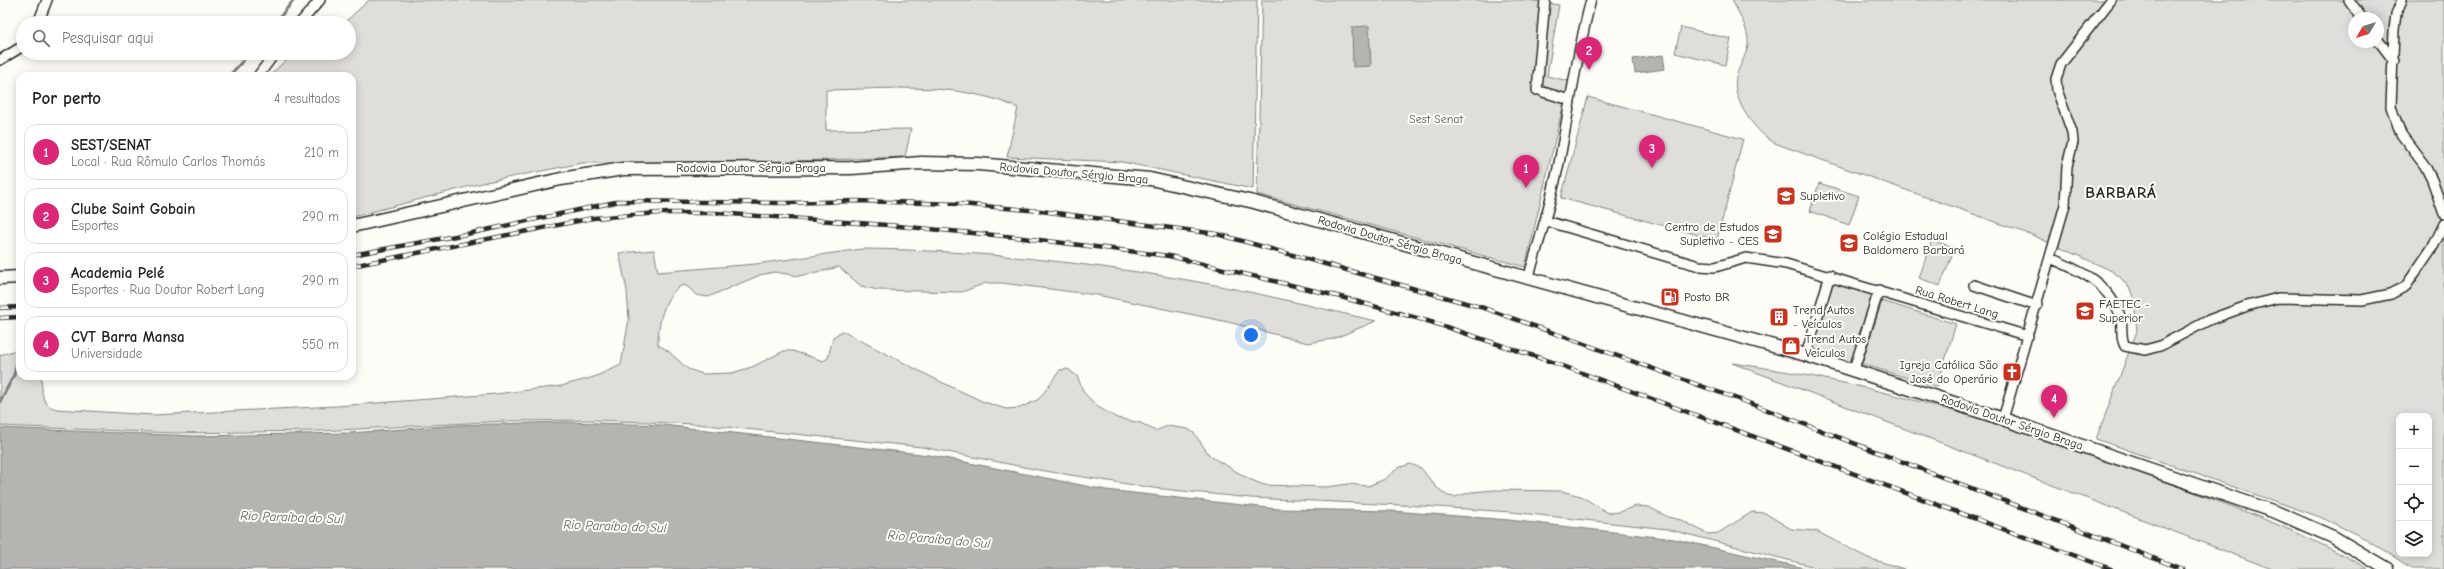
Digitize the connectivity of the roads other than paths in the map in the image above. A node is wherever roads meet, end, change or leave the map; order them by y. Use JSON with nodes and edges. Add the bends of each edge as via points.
{"nodes":[{"id":1,"x":47,"y":0,"type":"edge"},
{"id":2,"x":320,"y":0,"type":"edge"},
{"id":3,"x":1545,"y":0,"type":"edge"},
{"id":4,"x":1591,"y":0,"type":"edge"},
{"id":5,"x":2110,"y":0,"type":"edge"},
{"id":6,"x":2349,"y":0,"type":"edge"},
{"id":7,"x":2402,"y":0,"type":"edge"},
{"id":8,"x":2358,"y":12,"type":"edge"},
{"id":9,"x":41,"y":16,"type":"edge"},
{"id":10,"x":306,"y":16,"type":"edge"},
{"id":11,"x":2384,"y":48,"type":"edge"},
{"id":12,"x":16,"y":50,"type":"edge"},
{"id":13,"x":0,"y":60,"type":"edge"},
{"id":14,"x":270,"y":60,"type":"edge"},
{"id":15,"x":2394,"y":61,"type":"junction"},
{"id":16,"x":261,"y":72,"type":"edge"},
{"id":17,"x":1570,"y":100,"type":"junction"},
{"id":18,"x":2444,"y":214,"type":"edge"},
{"id":19,"x":1546,"y":221,"type":"junction"},
{"id":20,"x":2444,"y":224,"type":"edge"},
{"id":21,"x":356,"y":225,"type":"edge"},
{"id":22,"x":2051,"y":254,"type":"junction"},
{"id":23,"x":1830,"y":275,"type":"junction"},
{"id":24,"x":16,"y":277,"type":"edge"},
{"id":25,"x":0,"y":278,"type":"edge"},
{"id":26,"x":1528,"y":279,"type":"junction"},
{"id":27,"x":1974,"y":285,"type":"dead end"},
{"id":28,"x":1879,"y":290,"type":"junction"},
{"id":29,"x":2037,"y":306,"type":"junction"},
{"id":30,"x":2028,"y":336,"type":"junction"},
{"id":31,"x":1806,"y":356,"type":"junction"},
{"id":32,"x":1854,"y":370,"type":"junction"},
{"id":33,"x":2003,"y":419,"type":"junction"},
{"id":34,"x":2388,"y":569,"type":"edge"}],
"edges":[{"from":1,"to":9,"type":"street"},
{"from":2,"to":10,"type":"street"},
{"from":3,"to":17,"type":"street","via":[[1540,91]]},
{"from":4,"to":17,"type":"street"},
{"from":5,"to":22,"type":"street","via":[[2061,64],[2056,79],[2073,142],[2067,166],[2065,205]]},
{"from":6,"to":8,"type":"street"},
{"from":7,"to":15,"type":"street","via":[[2396,14]]},
{"from":11,"to":15,"type":"street"},
{"from":12,"to":13,"type":"street"},
{"from":14,"to":16,"type":"street"},
{"from":15,"to":18,"type":"street","via":[[2391,107],[2395,122],[2425,166]]},
{"from":17,"to":19,"type":"street"},
{"from":19,"to":23,"type":"street","name":"Rua Robert Lang","via":[[1699,266],[1714,267],[1736,259],[1757,258]]},
{"from":19,"to":26,"type":"street"},
{"from":20,"to":22,"type":"street","via":[[2434,245],[2406,286],[2391,294],[2362,300],[2278,298],[2209,320],[2160,346],[2145,350],[2125,346],[2116,307],[2099,283]]},
{"from":21,"to":26,"type":"main road","name":"Rodovia Doutor Sérgio Braga","via":[[561,179],[623,169],[851,168],[921,163],[978,164],[1150,179],[1254,202]]},
{"from":22,"to":29,"type":"street"},
{"from":23,"to":28,"type":"street","name":"Rua Robert Lang"},
{"from":23,"to":31,"type":"street"},
{"from":24,"to":25,"type":"main road"},
{"from":26,"to":31,"type":"main road","name":"Rodovia Doutor Sérgio Braga"},
{"from":27,"to":29,"type":"street"},
{"from":28,"to":30,"type":"street","name":"Rua Robert Lang"},
{"from":28,"to":32,"type":"street"},
{"from":29,"to":30,"type":"street"},
{"from":30,"to":33,"type":"street"},
{"from":31,"to":32,"type":"main road","name":"Rodovia Doutor Sérgio Braga"},
{"from":32,"to":33,"type":"main road","name":"Rodovia Doutor Sérgio Braga"},
{"from":33,"to":34,"type":"main road","name":"Rodovia Doutor Sérgio Braga","via":[[2278,513],[2333,537]]}]}
